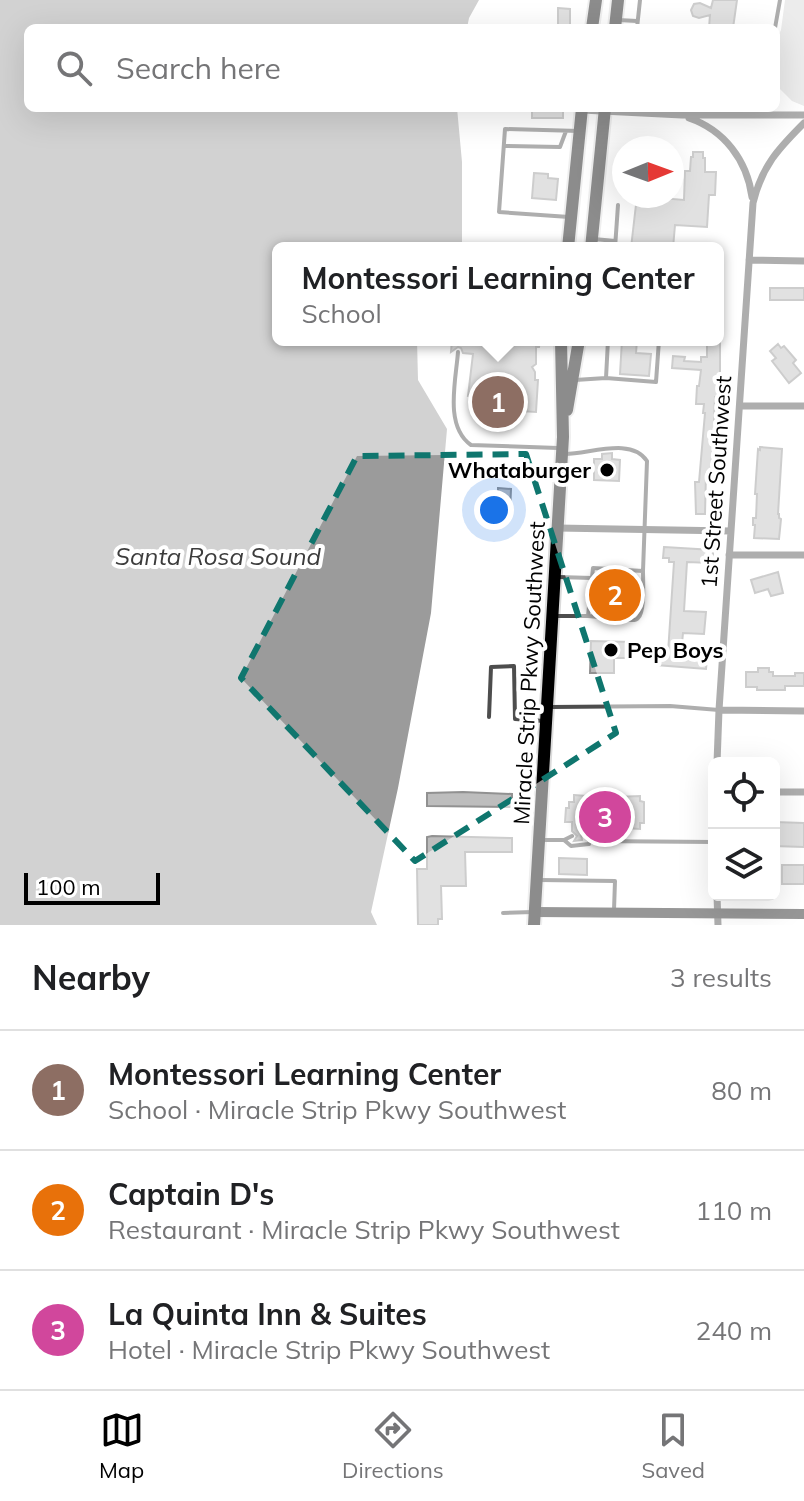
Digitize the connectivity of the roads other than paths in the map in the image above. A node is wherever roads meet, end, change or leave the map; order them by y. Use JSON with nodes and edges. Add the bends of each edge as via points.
{"nodes":[{"id":1,"x":596,"y":0,"type":"edge"},
{"id":2,"x":618,"y":0,"type":"edge"},
{"id":3,"x":640,"y":0,"type":"edge"},
{"id":4,"x":780,"y":0,"type":"edge"},
{"id":5,"x":637,"y":21,"type":"joint"},
{"id":6,"x":593,"y":24,"type":"edge"},
{"id":7,"x":615,"y":24,"type":"edge"},
{"id":8,"x":776,"y":24,"type":"edge"},
{"id":9,"x":582,"y":112,"type":"edge"},
{"id":10,"x":605,"y":112,"type":"edge"},
{"id":11,"x":640,"y":112,"type":"edge"},
{"id":12,"x":755,"y":112,"type":"edge"},
{"id":13,"x":682,"y":115,"type":"junction"},
{"id":14,"x":804,"y":115,"type":"edge"},
{"id":15,"x":804,"y":123,"type":"edge"},
{"id":16,"x":566,"y":131,"type":"junction"},
{"id":17,"x":580,"y":131,"type":"junction"},
{"id":18,"x":504,"y":146,"type":"junction"},
{"id":19,"x":753,"y":203,"type":"junction"},
{"id":20,"x":618,"y":208,"type":"edge"},
{"id":21,"x":571,"y":217,"type":"junction"},
{"id":22,"x":615,"y":241,"type":"joint"},
{"id":23,"x":569,"y":242,"type":"edge"},
{"id":24,"x":591,"y":242,"type":"edge"},
{"id":25,"x":607,"y":242,"type":"edge"},
{"id":26,"x":749,"y":260,"type":"junction"},
{"id":27,"x":804,"y":261,"type":"edge"},
{"id":28,"x":561,"y":346,"type":"edge"},
{"id":29,"x":578,"y":346,"type":"edge"},
{"id":30,"x":608,"y":346,"type":"edge"},
{"id":31,"x":659,"y":346,"type":"edge"},
{"id":32,"x":458,"y":352,"type":"dead end"},
{"id":33,"x":606,"y":378,"type":"junction"},
{"id":34,"x":573,"y":380,"type":"junction"},
{"id":35,"x":740,"y":406,"type":"junction"},
{"id":36,"x":804,"y":406,"type":"edge"},
{"id":37,"x":562,"y":447,"type":"junction"},
{"id":38,"x":556,"y":528,"type":"junction"},
{"id":39,"x":646,"y":530,"type":"junction"},
{"id":40,"x":731,"y":531,"type":"junction"},
{"id":41,"x":729,"y":555,"type":"junction"},
{"id":42,"x":804,"y":555,"type":"edge"},
{"id":43,"x":643,"y":571,"type":"junction"},
{"id":44,"x":554,"y":576,"type":"junction"},
{"id":45,"x":592,"y":578,"type":"junction"},
{"id":46,"x":552,"y":616,"type":"junction"},
{"id":47,"x":588,"y":616,"type":"junction"},
{"id":48,"x":547,"y":706,"type":"junction"},
{"id":49,"x":719,"y":710,"type":"junction"},
{"id":50,"x":804,"y":711,"type":"edge"},
{"id":51,"x":489,"y":717,"type":"dead end"},
{"id":52,"x":546,"y":721,"type":"junction"},
{"id":53,"x":717,"y":757,"type":"edge"},
{"id":54,"x":780,"y":792,"type":"edge"},
{"id":55,"x":804,"y":792,"type":"edge"},
{"id":56,"x":572,"y":836,"type":"dead end"},
{"id":57,"x":540,"y":840,"type":"junction"},
{"id":58,"x":564,"y":840,"type":"junction"},
{"id":59,"x":708,"y":842,"type":"edge"},
{"id":60,"x":537,"y":880,"type":"junction"},
{"id":61,"x":503,"y":913,"type":"dead end"},
{"id":62,"x":614,"y":913,"type":"junction"},
{"id":63,"x":804,"y":914,"type":"edge"},
{"id":64,"x":535,"y":918,"type":"edge"},
{"id":65,"x":718,"y":919,"type":"edge"}],
"edges":[{"from":1,"to":6,"type":"highway"},
{"from":2,"to":7,"type":"highway"},
{"from":3,"to":5,"type":"lane"},
{"from":4,"to":8,"type":"lane"},
{"from":5,"to":7,"type":"lane"},
{"from":9,"to":17,"type":"highway"},
{"from":10,"to":24,"type":"highway"},
{"from":11,"to":13,"type":"street"},
{"from":12,"to":13,"type":"street"},
{"from":12,"to":14,"type":"street"},
{"from":13,"to":19,"type":"street","name":"1st Street Southwest","via":[[712,129],[733,148]]},
{"from":15,"to":19,"type":"street","name":"1st Street Southwest","via":[[759,179]]},
{"from":16,"to":17,"type":"lane"},
{"from":16,"to":18,"type":"lane","via":[[560,147]]},
{"from":16,"to":18,"type":"lane","via":[[505,129]]},
{"from":17,"to":21,"type":"highway"},
{"from":18,"to":21,"type":"lane","via":[[499,212]]},
{"from":19,"to":26,"type":"street","name":"1st Street Southwest"},
{"from":20,"to":22,"type":"lane"},
{"from":21,"to":23,"type":"highway"},
{"from":22,"to":25,"type":"lane"},
{"from":26,"to":27,"type":"street"},
{"from":26,"to":35,"type":"street","name":"1st Street Southwest"},
{"from":28,"to":37,"type":"highway","name":"Miracle Strip Pkwy Southwest"},
{"from":29,"to":34,"type":"highway","name":"Miracle Strip Pkwy Southwest"},
{"from":30,"to":33,"type":"lane"},
{"from":31,"to":33,"type":"lane","via":[[656,382]]},
{"from":32,"to":37,"type":"lane","via":[[453,408],[463,439],[471,445]]},
{"from":33,"to":34,"type":"lane"},
{"from":34,"to":37,"type":"highway","name":"Miracle Strip Pkwy Southwest"},
{"from":35,"to":36,"type":"street"},
{"from":35,"to":40,"type":"street","name":"1st Street Southwest"},
{"from":37,"to":38,"type":"highway","name":"Miracle Strip Pkwy Southwest"},
{"from":37,"to":39,"type":"lane","via":[[577,455],[619,449],[643,456]]},
{"from":38,"to":39,"type":"street"},
{"from":38,"to":44,"type":"highway","name":"Miracle Strip Pkwy Southwest"},
{"from":39,"to":40,"type":"street"},
{"from":39,"to":43,"type":"lane"},
{"from":40,"to":41,"type":"street","name":"1st Street Southwest"},
{"from":41,"to":42,"type":"street"},
{"from":41,"to":49,"type":"street","name":"1st Street Southwest"},
{"from":43,"to":45,"type":"lane","via":[[593,568]]},
{"from":43,"to":47,"type":"lane","via":[[638,618]]},
{"from":44,"to":45,"type":"lane"},
{"from":44,"to":46,"type":"highway","name":"Miracle Strip Pkwy Southwest"},
{"from":45,"to":47,"type":"lane"},
{"from":46,"to":47,"type":"lane"},
{"from":46,"to":48,"type":"highway","name":"Miracle Strip Pkwy Southwest"},
{"from":48,"to":49,"type":"lane"},
{"from":48,"to":52,"type":"highway","name":"Miracle Strip Pkwy Southwest"},
{"from":49,"to":50,"type":"street"},
{"from":49,"to":53,"type":"street","name":"1st Street Southwest"},
{"from":51,"to":52,"type":"lane","via":[[491,667],[514,666],[515,719]]},
{"from":52,"to":57,"type":"highway","name":"Miracle Strip Pkwy Southwest"},
{"from":54,"to":55,"type":"street"},
{"from":56,"to":58,"type":"lane"},
{"from":57,"to":58,"type":"lane"},
{"from":57,"to":60,"type":"highway","name":"Miracle Strip Pkwy Southwest"},
{"from":58,"to":59,"type":"lane","via":[[571,846],[586,846],[588,839]]},
{"from":60,"to":62,"type":"lane","via":[[615,881]]},
{"from":60,"to":64,"type":"highway","name":"Miracle Strip Pkwy Southwest"},
{"from":61,"to":64,"type":"lane"},
{"from":62,"to":64,"type":"main road"},
{"from":62,"to":65,"type":"main road"},
{"from":63,"to":65,"type":"main road"}]}
